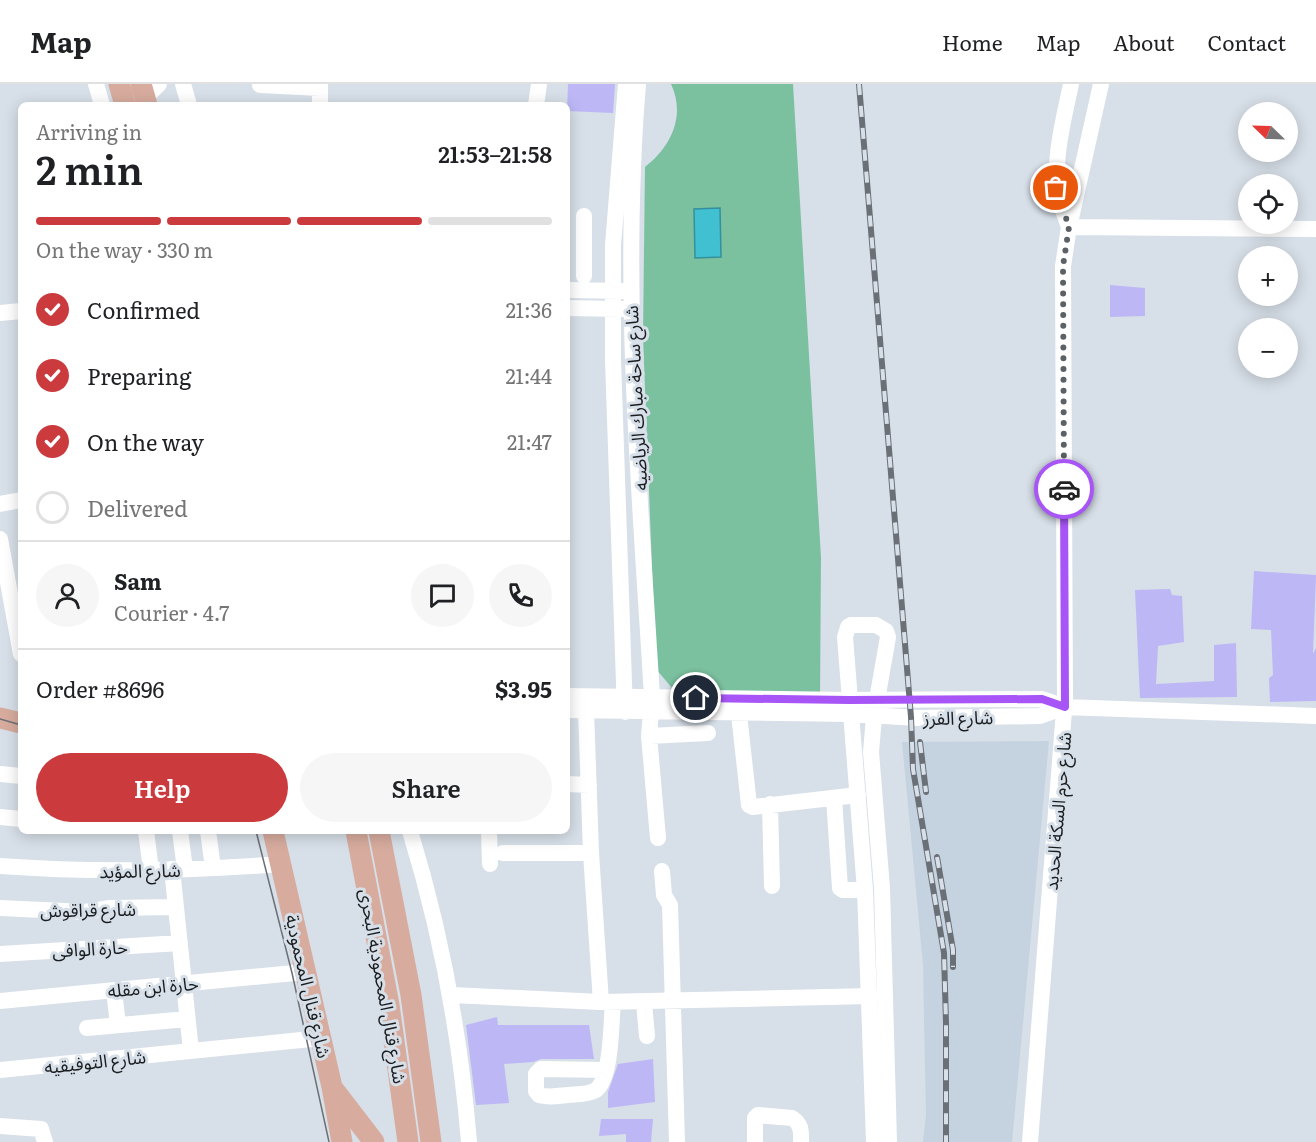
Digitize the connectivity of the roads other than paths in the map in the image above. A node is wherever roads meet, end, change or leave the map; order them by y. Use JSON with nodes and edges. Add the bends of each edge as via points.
{"nodes":[{"id":1,"x":119,"y":84,"type":"edge"},
{"id":2,"x":141,"y":84,"type":"edge"},
{"id":3,"x":159,"y":84,"type":"edge"},
{"id":4,"x":183,"y":84,"type":"edge"},
{"id":5,"x":539,"y":84,"type":"edge"},
{"id":6,"x":626,"y":84,"type":"edge"},
{"id":7,"x":638,"y":84,"type":"edge"},
{"id":8,"x":1071,"y":84,"type":"edge"},
{"id":9,"x":1101,"y":84,"type":"edge"},
{"id":10,"x":260,"y":85,"type":"edge"},
{"id":11,"x":320,"y":86,"type":"edge"},
{"id":12,"x":124,"y":102,"type":"edge"},
{"id":13,"x":132,"y":102,"type":"edge"},
{"id":14,"x":146,"y":102,"type":"edge"},
{"id":15,"x":188,"y":102,"type":"edge"},
{"id":16,"x":320,"y":102,"type":"edge"},
{"id":17,"x":536,"y":102,"type":"edge"},
{"id":18,"x":584,"y":216,"type":"dead end"},
{"id":19,"x":1069,"y":227,"type":"junction"},
{"id":20,"x":1316,"y":229,"type":"edge"},
{"id":21,"x":613,"y":245,"type":"junction"},
{"id":22,"x":584,"y":246,"type":"junction"},
{"id":23,"x":584,"y":276,"type":"dead end"},
{"id":24,"x":570,"y":290,"type":"edge"},
{"id":25,"x":613,"y":291,"type":"junction"},
{"id":26,"x":630,"y":291,"type":"junction"},
{"id":27,"x":570,"y":308,"type":"edge"},
{"id":28,"x":613,"y":309,"type":"junction"},
{"id":29,"x":630,"y":309,"type":"junction"},
{"id":30,"x":18,"y":312,"type":"edge"},
{"id":31,"x":0,"y":313,"type":"edge"},
{"id":32,"x":18,"y":501,"type":"edge"},
{"id":33,"x":0,"y":504,"type":"edge"},
{"id":34,"x":0,"y":538,"type":"edge"},
{"id":35,"x":10,"y":585,"type":"edge"},
{"id":36,"x":18,"y":632,"type":"edge"},
{"id":37,"x":570,"y":696,"type":"edge"},
{"id":38,"x":877,"y":699,"type":"junction"},
{"id":39,"x":625,"y":704,"type":"junction"},
{"id":40,"x":652,"y":705,"type":"junction"},
{"id":41,"x":850,"y":707,"type":"junction"},
{"id":42,"x":1065,"y":707,"type":"junction"},
{"id":43,"x":570,"y":710,"type":"edge"},
{"id":44,"x":586,"y":710,"type":"junction"},
{"id":45,"x":739,"y":714,"type":"junction"},
{"id":46,"x":1316,"y":716,"type":"edge"},
{"id":47,"x":874,"y":717,"type":"junction"},
{"id":48,"x":0,"y":718,"type":"edge"},
{"id":49,"x":18,"y":722,"type":"edge"},
{"id":50,"x":708,"y":733,"type":"dead end"},
{"id":51,"x":649,"y":736,"type":"junction"},
{"id":52,"x":863,"y":752,"type":"junction"},
{"id":53,"x":0,"y":774,"type":"edge"},
{"id":54,"x":18,"y":776,"type":"edge"},
{"id":55,"x":570,"y":784,"type":"edge"},
{"id":56,"x":862,"y":784,"type":"junction"},
{"id":57,"x":589,"y":785,"type":"junction"},
{"id":58,"x":834,"y":798,"type":"junction"},
{"id":59,"x":770,"y":804,"type":"junction"},
{"id":60,"x":0,"y":816,"type":"edge"},
{"id":61,"x":18,"y":819,"type":"edge"},
{"id":62,"x":142,"y":834,"type":"edge"},
{"id":63,"x":180,"y":834,"type":"edge"},
{"id":64,"x":208,"y":834,"type":"edge"},
{"id":65,"x":274,"y":834,"type":"edge"},
{"id":66,"x":357,"y":834,"type":"edge"},
{"id":67,"x":380,"y":834,"type":"edge"},
{"id":68,"x":411,"y":834,"type":"edge"},
{"id":69,"x":490,"y":834,"type":"edge"},
{"id":70,"x":658,"y":838,"type":"dead end"},
{"id":71,"x":591,"y":853,"type":"junction"},
{"id":72,"x":281,"y":864,"type":"junction"},
{"id":73,"x":0,"y":866,"type":"edge"},
{"id":74,"x":213,"y":868,"type":"junction"},
{"id":75,"x":178,"y":869,"type":"junction"},
{"id":76,"x":151,"y":870,"type":"junction"},
{"id":77,"x":662,"y":871,"type":"dead end"},
{"id":78,"x":772,"y":886,"type":"dead end"},
{"id":79,"x":866,"y":890,"type":"junction"},
{"id":80,"x":175,"y":907,"type":"junction"},
{"id":81,"x":0,"y":908,"type":"edge"},
{"id":82,"x":180,"y":943,"type":"junction"},
{"id":83,"x":0,"y":954,"type":"edge"},
{"id":84,"x":305,"y":972,"type":"junction"},
{"id":85,"x":184,"y":983,"type":"junction"},
{"id":86,"x":114,"y":990,"type":"junction"},
{"id":87,"x":452,"y":995,"type":"junction"},
{"id":88,"x":871,"y":996,"type":"junction"},
{"id":89,"x":0,"y":1001,"type":"edge"},
{"id":90,"x":673,"y":1001,"type":"junction"},
{"id":91,"x":607,"y":1002,"type":"junction"},
{"id":92,"x":644,"y":1002,"type":"junction"},
{"id":93,"x":187,"y":1019,"type":"junction"},
{"id":94,"x":118,"y":1025,"type":"junction"},
{"id":95,"x":87,"y":1028,"type":"dead end"},
{"id":96,"x":647,"y":1036,"type":"dead end"},
{"id":97,"x":321,"y":1038,"type":"junction"},
{"id":98,"x":191,"y":1051,"type":"junction"},
{"id":99,"x":0,"y":1070,"type":"edge"},
{"id":100,"x":605,"y":1070,"type":"dead end"},
{"id":101,"x":332,"y":1087,"type":"junction"},
{"id":102,"x":0,"y":1126,"type":"edge"},
{"id":103,"x":45,"y":1142,"type":"edge"},
{"id":104,"x":342,"y":1142,"type":"edge"},
{"id":105,"x":374,"y":1142,"type":"edge"},
{"id":106,"x":408,"y":1142,"type":"edge"},
{"id":107,"x":431,"y":1142,"type":"edge"},
{"id":108,"x":469,"y":1142,"type":"edge"},
{"id":109,"x":677,"y":1142,"type":"edge"},
{"id":110,"x":755,"y":1142,"type":"edge"},
{"id":111,"x":801,"y":1142,"type":"edge"},
{"id":112,"x":874,"y":1142,"type":"edge"},
{"id":113,"x":889,"y":1142,"type":"edge"},
{"id":114,"x":1029,"y":1142,"type":"edge"}],
"edges":[{"from":1,"to":12,"type":"main road"},
{"from":2,"to":14,"type":"main road"},
{"from":3,"to":13,"type":"street","via":[[147,96]]},
{"from":4,"to":15,"type":"street"},
{"from":5,"to":17,"type":"street"},
{"from":6,"to":21,"type":"street","name":"شارع ساحة مبارك الرياضيه"},
{"from":7,"to":26,"type":"street","name":"شارع ساحة مبارك الرياضيه","via":[[631,163]]},
{"from":8,"to":19,"type":"street","name":"شارع حرم السكة الحديد","via":[[1055,168],[1056,188]]},
{"from":9,"to":19,"type":"street","name":"شارع حرم السكة الحديد"},
{"from":10,"to":11,"type":"street"},
{"from":11,"to":16,"type":"street"},
{"from":18,"to":22,"type":"street"},
{"from":19,"to":20,"type":"street"},
{"from":19,"to":42,"type":"street","name":"شارع حرم السكة الحديد","via":[[1063,266]]},
{"from":21,"to":22,"type":"street"},
{"from":21,"to":25,"type":"street","name":"شارع ساحة مبارك الرياضيه"},
{"from":22,"to":23,"type":"street"},
{"from":24,"to":25,"type":"street"},
{"from":25,"to":26,"type":"street"},
{"from":25,"to":28,"type":"street","name":"شارع ساحة مبارك الرياضيه"},
{"from":26,"to":29,"type":"street","name":"شارع ساحة مبارك الرياضيه"},
{"from":27,"to":28,"type":"street"},
{"from":28,"to":29,"type":"street"},
{"from":28,"to":39,"type":"street","name":"شارع ساحة مبارك الرياضيه"},
{"from":29,"to":40,"type":"street","name":"شارع ساحة مبارك الرياضيه"},
{"from":30,"to":31,"type":"street"},
{"from":32,"to":33,"type":"street"},
{"from":34,"to":35,"type":"street"},
{"from":35,"to":36,"type":"street"},
{"from":37,"to":39,"type":"street","name":"شارع الفرز"},
{"from":38,"to":41,"type":"street","name":"شارع الفرز"},
{"from":38,"to":41,"type":"street","via":[[886,631],[876,625],[851,625],[845,637]]},
{"from":38,"to":42,"type":"street","name":"شارع الفرز","via":[[1042,699]]},
{"from":38,"to":47,"type":"street"},
{"from":39,"to":40,"type":"street","name":"شارع الفرز"},
{"from":39,"to":44,"type":"street","name":"شارع الفرز"},
{"from":40,"to":41,"type":"street","name":"شارع الفرز"},
{"from":40,"to":45,"type":"street","name":"شارع الفرز"},
{"from":40,"to":51,"type":"street","name":"شارع ساحة مبارك الرياضيه"},
{"from":41,"to":45,"type":"street","name":"شارع الفرز"},
{"from":41,"to":47,"type":"street","name":"شارع الفرز"},
{"from":41,"to":52,"type":"street"},
{"from":42,"to":46,"type":"street"},
{"from":42,"to":47,"type":"street","name":"شارع الفرز","via":[[1040,716]]},
{"from":42,"to":114,"type":"street","name":"شارع حرم السكة الحديد"},
{"from":43,"to":44,"type":"street","name":"شارع الفرز"},
{"from":44,"to":57,"type":"street"},
{"from":45,"to":59,"type":"street","via":[[748,803],[753,807]]},
{"from":47,"to":52,"type":"street"},
{"from":48,"to":49,"type":"main road"},
{"from":50,"to":51,"type":"street"},
{"from":51,"to":70,"type":"street","name":"شارع ساحة مبارك الرياضيه"},
{"from":52,"to":56,"type":"street"},
{"from":53,"to":54,"type":"street"},
{"from":55,"to":57,"type":"street"},
{"from":56,"to":58,"type":"street"},
{"from":56,"to":79,"type":"street"},
{"from":56,"to":113,"type":"street","via":[[882,888]]},
{"from":57,"to":71,"type":"street"},
{"from":58,"to":59,"type":"street"},
{"from":58,"to":79,"type":"street","via":[[840,888]]},
{"from":59,"to":78,"type":"street"},
{"from":60,"to":61,"type":"street"},
{"from":62,"to":76,"type":"street"},
{"from":63,"to":75,"type":"street"},
{"from":64,"to":74,"type":"street"},
{"from":65,"to":72,"type":"main road","name":"شارع قنال المحمودية"},
{"from":66,"to":106,"type":"main road","name":"شارع قنال المحمودية البحرى","via":[[389,1005]]},
{"from":67,"to":107,"type":"main road","name":"شارع قنال المحمودية البحرى","via":[[411,995]]},
{"from":68,"to":87,"type":"street"},
{"from":69,"to":71,"type":"street","via":[[496,859]]},
{"from":71,"to":91,"type":"street"},
{"from":72,"to":74,"type":"street","name":"شارع المؤيد"},
{"from":72,"to":84,"type":"main road","name":"شارع قنال المحمودية"},
{"from":73,"to":76,"type":"street","name":"شارع المؤيد"},
{"from":74,"to":75,"type":"street","name":"شارع المؤيد"},
{"from":75,"to":76,"type":"street","name":"شارع المؤيد"},
{"from":75,"to":80,"type":"street"},
{"from":77,"to":90,"type":"street","via":[[664,895],[670,905]]},
{"from":79,"to":88,"type":"street"},
{"from":80,"to":81,"type":"street","name":"شارع قراقوش","via":[[85,912]]},
{"from":80,"to":82,"type":"street"},
{"from":82,"to":83,"type":"street","name":"حارة الوافى"},
{"from":82,"to":85,"type":"street"},
{"from":84,"to":85,"type":"street","name":"حارة ابن مقله"},
{"from":84,"to":97,"type":"main road","name":"شارع قنال المحمودية"},
{"from":85,"to":86,"type":"street","name":"حارة ابن مقله"},
{"from":85,"to":93,"type":"street"},
{"from":86,"to":89,"type":"street","name":"حارة ابن مقله"},
{"from":86,"to":94,"type":"street"},
{"from":87,"to":91,"type":"street"},
{"from":87,"to":108,"type":"street"},
{"from":88,"to":90,"type":"street"},
{"from":88,"to":112,"type":"street"},
{"from":90,"to":92,"type":"street"},
{"from":90,"to":109,"type":"street"},
{"from":91,"to":92,"type":"street"},
{"from":91,"to":100,"type":"street","via":[[610,1050]]},
{"from":92,"to":96,"type":"street"},
{"from":93,"to":94,"type":"street"},
{"from":93,"to":98,"type":"street"},
{"from":94,"to":95,"type":"street"},
{"from":97,"to":98,"type":"street","name":"شارع التوفيقيه"},
{"from":97,"to":101,"type":"main road","name":"شارع قنال المحمودية"},
{"from":98,"to":99,"type":"street","name":"شارع التوفيقيه"},
{"from":101,"to":104,"type":"main road","name":"شارع قنال المحمودية"},
{"from":101,"to":105,"type":"main road"},
{"from":102,"to":103,"type":"street","via":[[41,1129]]},
{"from":110,"to":111,"type":"street","via":[[758,1115],[797,1121]]}]}
